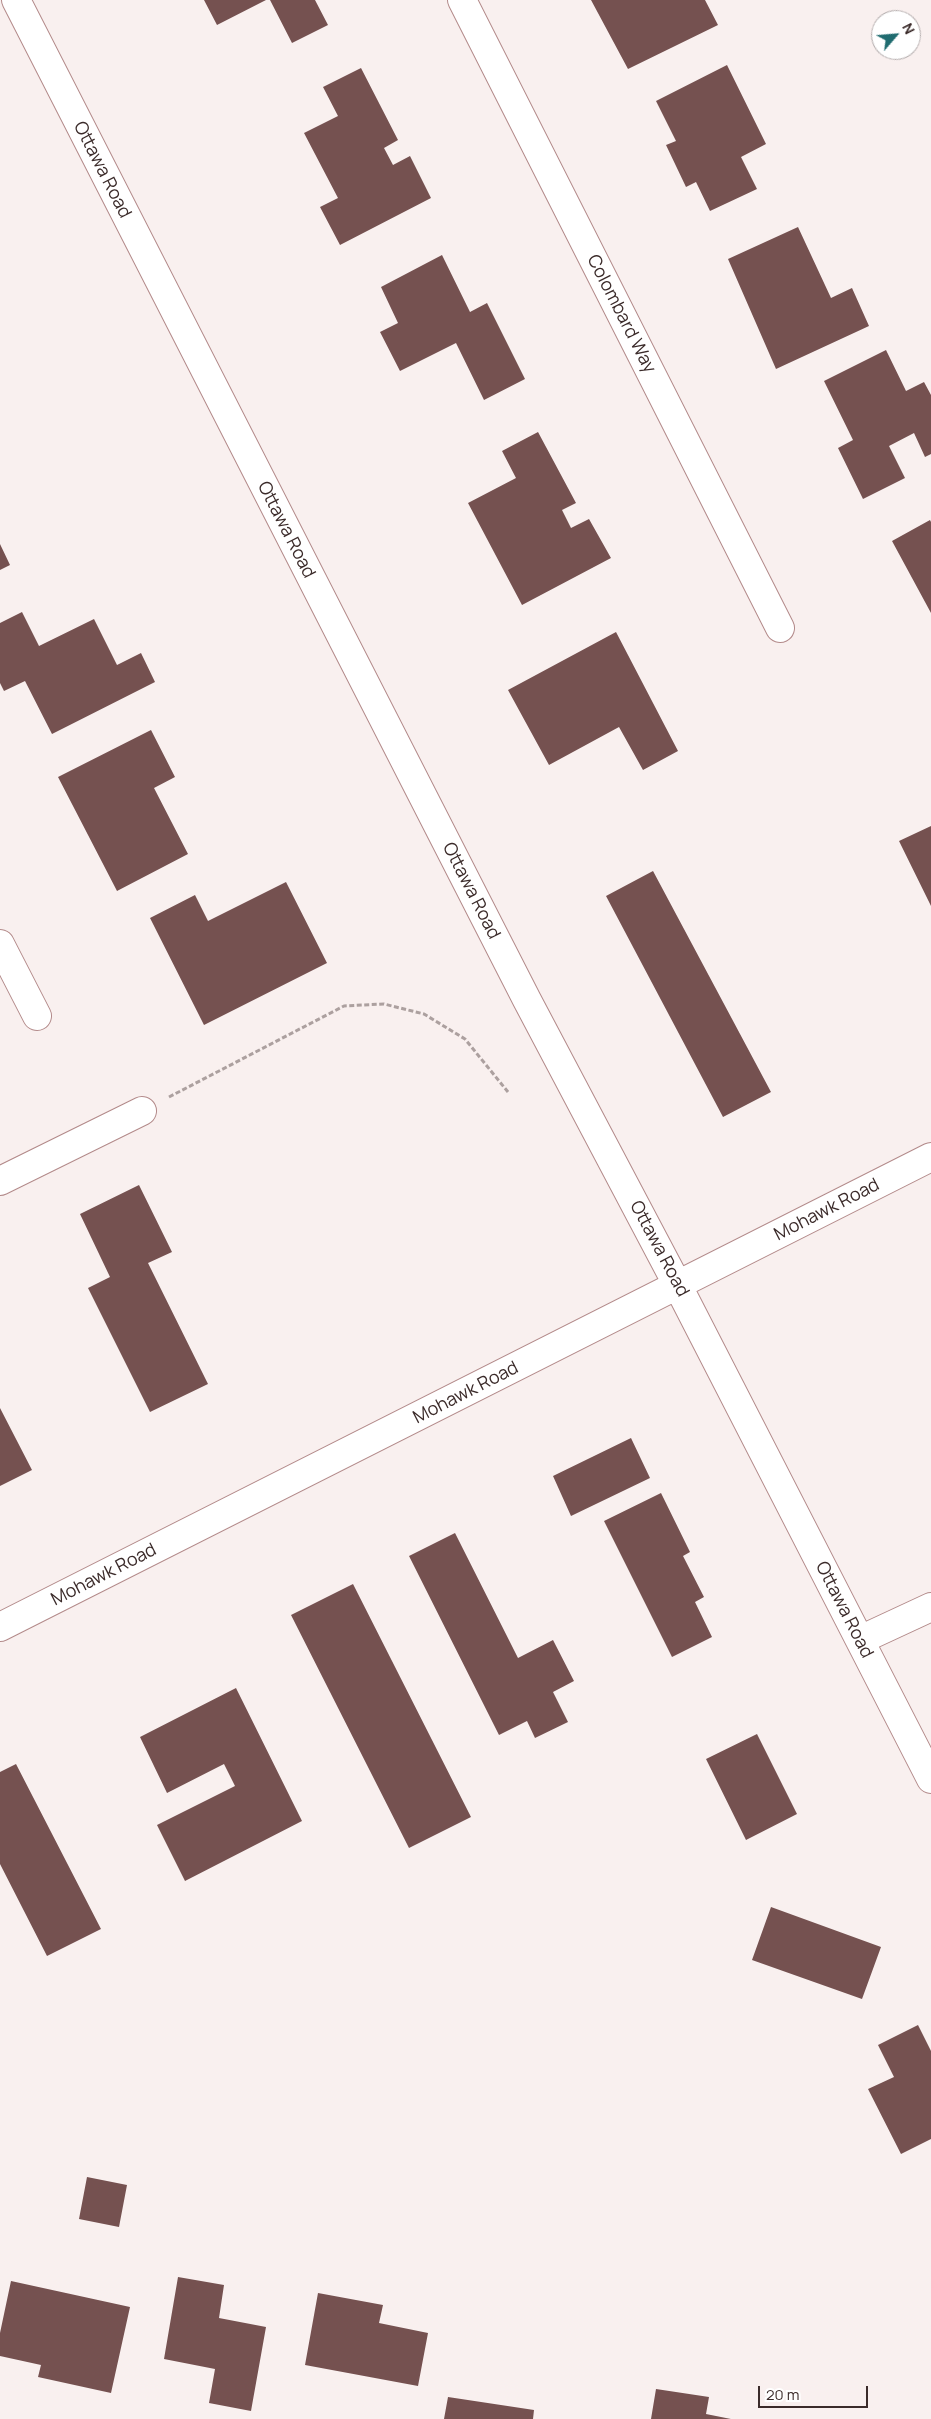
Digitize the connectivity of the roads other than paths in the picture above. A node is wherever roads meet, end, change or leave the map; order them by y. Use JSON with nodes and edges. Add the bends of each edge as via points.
{"nodes":[{"id":1,"x":16,"y":0,"type":"edge"},
{"id":2,"x":462,"y":0,"type":"edge"},
{"id":3,"x":780,"y":628,"type":"dead end"},
{"id":4,"x":0,"y":944,"type":"edge"},
{"id":5,"x":37,"y":1016,"type":"dead end"},
{"id":6,"x":142,"y":1111,"type":"road end"},
{"id":7,"x":931,"y":1157,"type":"edge"},
{"id":8,"x":0,"y":1181,"type":"edge"},
{"id":9,"x":678,"y":1286,"type":"junction"},
{"id":10,"x":931,"y":1607,"type":"edge"},
{"id":11,"x":0,"y":1627,"type":"edge"},
{"id":12,"x":860,"y":1640,"type":"junction"},
{"id":13,"x":931,"y":1779,"type":"edge"}],
"edges":[{"from":1,"to":9,"type":"street","name":"Ottawa Road","via":[[527,1000]]},
{"from":2,"to":3,"type":"street","name":"Colombard Way"},
{"from":4,"to":5,"type":"street"},
{"from":6,"to":8,"type":"street"},
{"from":7,"to":9,"type":"street","name":"Mohawk Road"},
{"from":9,"to":11,"type":"street","name":"Mohawk Road"},
{"from":9,"to":12,"type":"street","name":"Ottawa Road"},
{"from":10,"to":12,"type":"street"},
{"from":12,"to":13,"type":"street","name":"Ottawa Road"}]}
